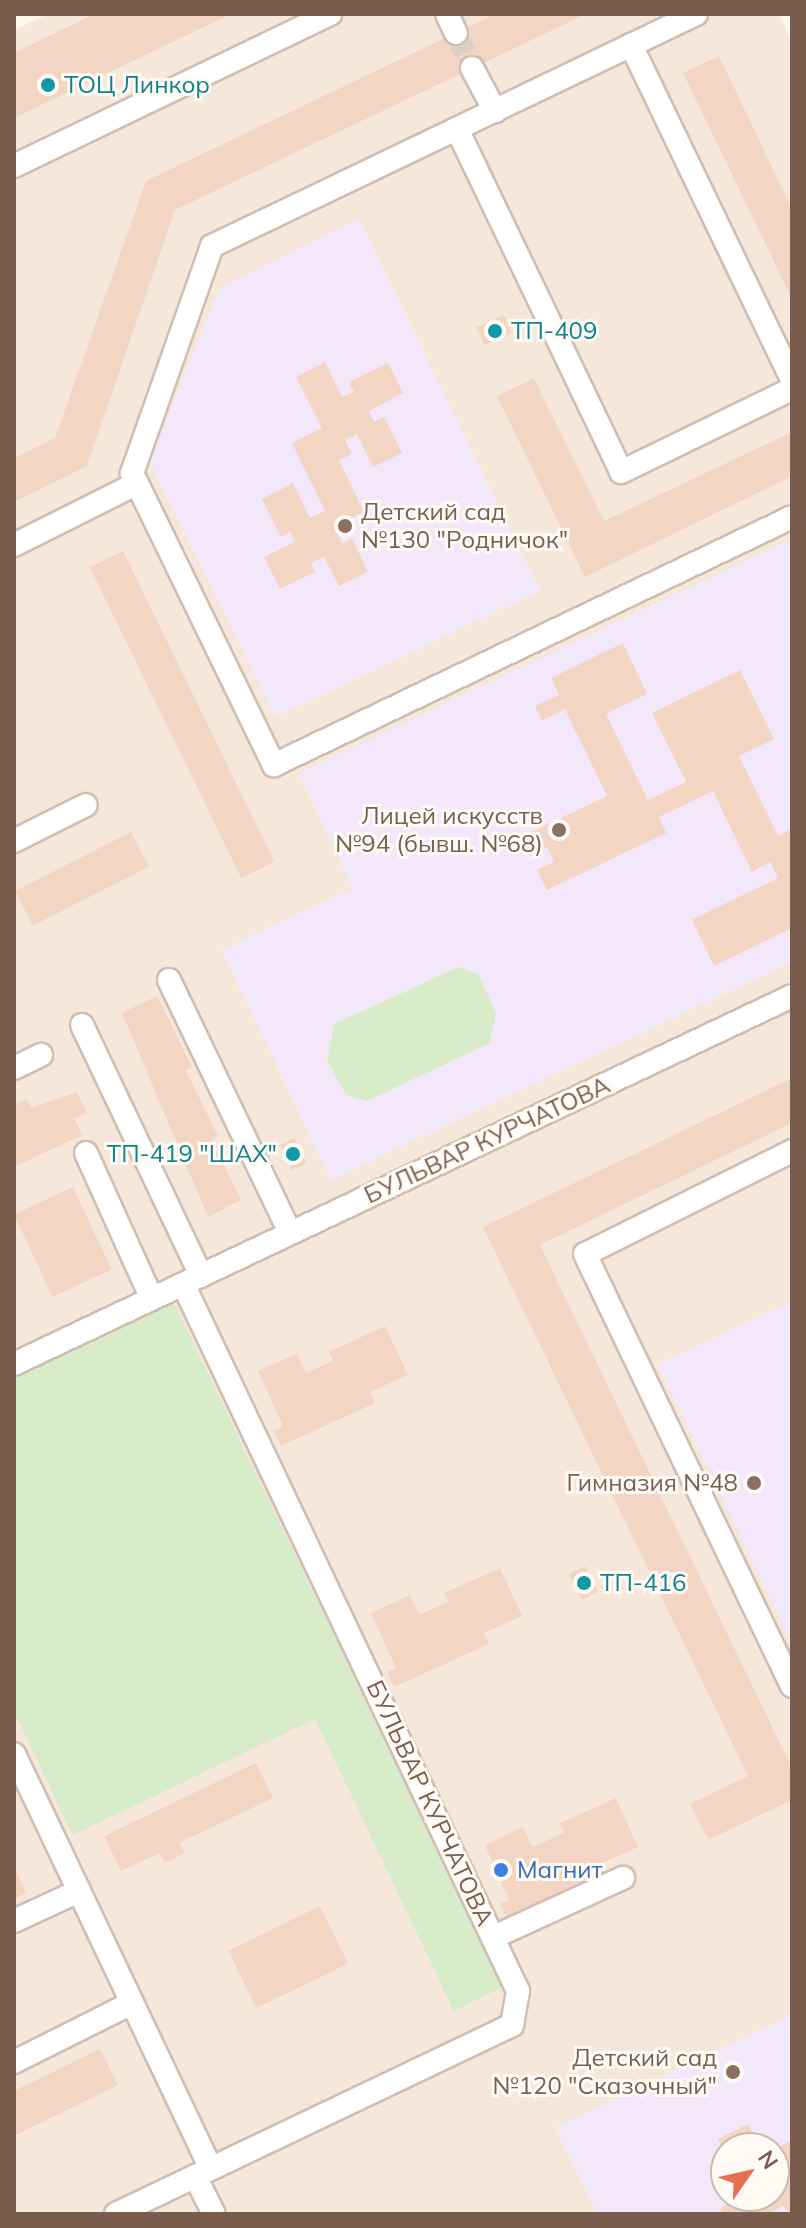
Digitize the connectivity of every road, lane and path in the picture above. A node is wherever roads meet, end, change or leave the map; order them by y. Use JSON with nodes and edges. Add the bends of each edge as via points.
{"nodes":[{"id":1,"x":330,"y":14,"type":"edge"},
{"id":2,"x":696,"y":14,"type":"edge"},
{"id":3,"x":631,"y":45,"type":"junction"},
{"id":4,"x":472,"y":68,"type":"tunnel mouth"},
{"id":5,"x":495,"y":111,"type":"junction"},
{"id":6,"x":457,"y":129,"type":"junction"},
{"id":7,"x":14,"y":166,"type":"edge"},
{"id":8,"x":792,"y":379,"type":"edge"},
{"id":9,"x":792,"y":389,"type":"edge"},
{"id":10,"x":136,"y":484,"type":"junction"},
{"id":11,"x":792,"y":517,"type":"edge"},
{"id":12,"x":14,"y":545,"type":"edge"},
{"id":13,"x":86,"y":805,"type":"dead end"},
{"id":14,"x":14,"y":841,"type":"edge"},
{"id":15,"x":169,"y":980,"type":"dead end"},
{"id":16,"x":792,"y":996,"type":"edge"},
{"id":17,"x":82,"y":1025,"type":"dead end"},
{"id":18,"x":41,"y":1055,"type":"dead end"},
{"id":19,"x":14,"y":1068,"type":"edge"},
{"id":20,"x":792,"y":1151,"type":"edge"},
{"id":21,"x":86,"y":1153,"type":"dead end"},
{"id":22,"x":290,"y":1233,"type":"junction"},
{"id":23,"x":192,"y":1280,"type":"junction"},
{"id":24,"x":152,"y":1299,"type":"junction"},
{"id":25,"x":14,"y":1364,"type":"edge"},
{"id":26,"x":792,"y":1686,"type":"edge"},
{"id":27,"x":14,"y":1754,"type":"edge"},
{"id":28,"x":19,"y":1778,"type":"edge"},
{"id":29,"x":623,"y":1878,"type":"dead end"},
{"id":30,"x":79,"y":1891,"type":"junction"},
{"id":31,"x":14,"y":1921,"type":"edge"},
{"id":32,"x":494,"y":1937,"type":"junction"},
{"id":33,"x":132,"y":2003,"type":"junction"},
{"id":34,"x":14,"y":2062,"type":"edge"},
{"id":35,"x":203,"y":2172,"type":"junction"},
{"id":36,"x":116,"y":2214,"type":"edge"},
{"id":37,"x":214,"y":2214,"type":"edge"}],
"edges":[{"from":1,"to":7,"type":"street"},
{"from":2,"to":3,"type":"street"},
{"from":3,"to":5,"type":"street"},
{"from":3,"to":8,"type":"street"},
{"from":4,"to":5,"type":"street"},
{"from":5,"to":6,"type":"street"},
{"from":6,"to":9,"type":"street","via":[[621,472]]},
{"from":6,"to":10,"type":"street","via":[[212,246],[132,473]]},
{"from":10,"to":11,"type":"street","via":[[274,765]]},
{"from":10,"to":12,"type":"street"},
{"from":13,"to":14,"type":"street"},
{"from":15,"to":22,"type":"street"},
{"from":16,"to":22,"type":"street","name":"БУЛЬВАР КУРЧАТОВА"},
{"from":17,"to":23,"type":"street"},
{"from":18,"to":19,"type":"street"},
{"from":20,"to":26,"type":"street","via":[[585,1254]]},
{"from":21,"to":24,"type":"street"},
{"from":22,"to":23,"type":"street","name":"БУЛЬВАР КУРЧАТОВА"},
{"from":23,"to":24,"type":"street","name":"БУЛЬВАР КУРЧАТОВА"},
{"from":23,"to":32,"type":"street","name":"БУЛЬВАР КУРЧАТОВА"},
{"from":24,"to":25,"type":"street","name":"БУЛЬВАР КУРЧАТОВА"},
{"from":27,"to":28,"type":"street"},
{"from":28,"to":30,"type":"street"},
{"from":29,"to":32,"type":"street"},
{"from":30,"to":31,"type":"street"},
{"from":30,"to":33,"type":"street"},
{"from":32,"to":35,"type":"street","name":"БУЛЬВАР КУРЧАТОВА","via":[[518,1991],[512,2025]]},
{"from":33,"to":34,"type":"street"},
{"from":33,"to":35,"type":"street"},
{"from":35,"to":36,"type":"street","name":"БУЛЬВАР КУРЧАТОВА"},
{"from":35,"to":37,"type":"street"}]}
